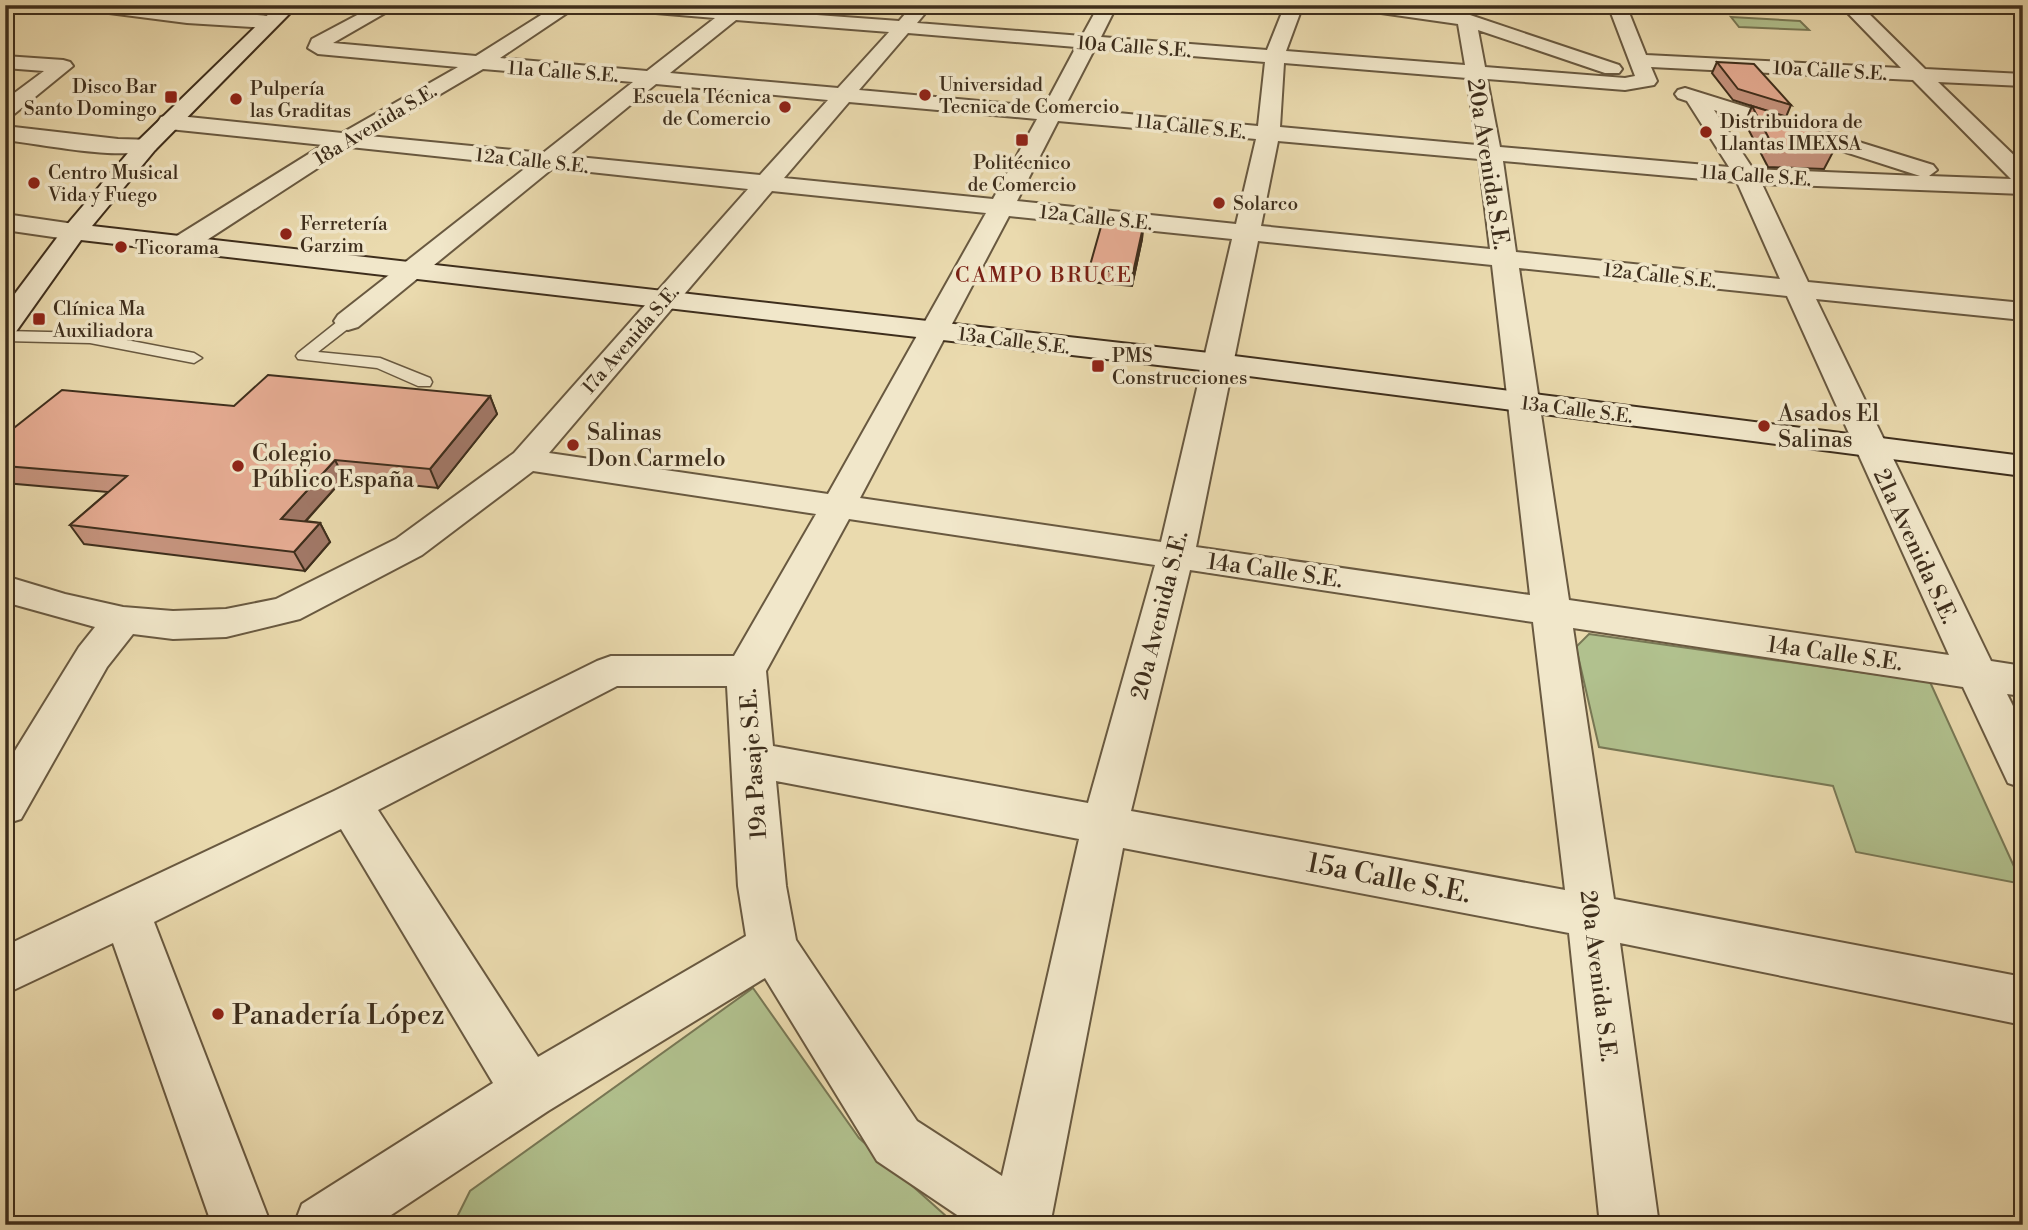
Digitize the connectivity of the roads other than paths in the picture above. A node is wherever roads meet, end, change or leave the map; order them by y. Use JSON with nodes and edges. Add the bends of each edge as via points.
{"nodes":[{"id":1,"x":108,"y":5,"type":"edge"},
{"id":2,"x":289,"y":5,"type":"edge"},
{"id":3,"x":390,"y":5,"type":"edge"},
{"id":4,"x":570,"y":5,"type":"edge"},
{"id":5,"x":620,"y":5,"type":"edge"},
{"id":6,"x":923,"y":5,"type":"edge"},
{"id":7,"x":1108,"y":5,"type":"edge"},
{"id":8,"x":1294,"y":5,"type":"edge"},
{"id":9,"x":1360,"y":5,"type":"edge"},
{"id":10,"x":1617,"y":5,"type":"edge"},
{"id":11,"x":1849,"y":5,"type":"edge"},
{"id":12,"x":738,"y":9,"type":"edge"},
{"id":13,"x":1467,"y":20,"type":"junction"},
{"id":14,"x":270,"y":22,"type":"junction"},
{"id":15,"x":903,"y":27,"type":"junction"},
{"id":16,"x":1087,"y":42,"type":"junction"},
{"id":17,"x":1275,"y":56,"type":"junction"},
{"id":18,"x":1637,"y":60,"type":"junction"},
{"id":19,"x":5,"y":62,"type":"edge"},
{"id":20,"x":477,"y":64,"type":"junction"},
{"id":21,"x":1474,"y":73,"type":"junction"},
{"id":22,"x":1918,"y":74,"type":"junction"},
{"id":23,"x":654,"y":77,"type":"junction"},
{"id":24,"x":2023,"y":80,"type":"edge"},
{"id":25,"x":1647,"y":81,"type":"junction"},
{"id":26,"x":845,"y":95,"type":"junction"},
{"id":27,"x":1695,"y":97,"type":"junction"},
{"id":28,"x":5,"y":110,"type":"edge"},
{"id":29,"x":1052,"y":113,"type":"junction"},
{"id":30,"x":169,"y":122,"type":"junction"},
{"id":31,"x":5,"y":133,"type":"edge"},
{"id":32,"x":1268,"y":134,"type":"junction"},
{"id":33,"x":344,"y":141,"type":"junction"},
{"id":34,"x":147,"y":145,"type":"junction"},
{"id":35,"x":1490,"y":154,"type":"junction"},
{"id":36,"x":547,"y":162,"type":"junction"},
{"id":37,"x":1746,"y":176,"type":"junction"},
{"id":38,"x":2023,"y":178,"type":"edge"},
{"id":39,"x":766,"y":184,"type":"junction"},
{"id":40,"x":1977,"y":187,"type":"junction"},
{"id":41,"x":2023,"y":187,"type":"edge"},
{"id":42,"x":1002,"y":207,"type":"junction"},
{"id":43,"x":5,"y":222,"type":"edge"},
{"id":44,"x":74,"y":232,"type":"junction"},
{"id":45,"x":1246,"y":233,"type":"junction"},
{"id":46,"x":181,"y":245,"type":"junction"},
{"id":47,"x":1503,"y":259,"type":"junction"},
{"id":48,"x":409,"y":271,"type":"junction"},
{"id":49,"x":1797,"y":289,"type":"junction"},
{"id":50,"x":663,"y":300,"type":"junction"},
{"id":51,"x":2023,"y":312,"type":"edge"},
{"id":52,"x":348,"y":321,"type":"joint"},
{"id":53,"x":5,"y":327,"type":"edge"},
{"id":54,"x":936,"y":331,"type":"junction"},
{"id":55,"x":5,"y":336,"type":"edge"},
{"id":56,"x":194,"y":358,"type":"dead end"},
{"id":57,"x":1217,"y":363,"type":"junction"},
{"id":58,"x":425,"y":382,"type":"dead end"},
{"id":59,"x":1523,"y":402,"type":"junction"},
{"id":60,"x":1870,"y":446,"type":"junction"},
{"id":61,"x":526,"y":460,"type":"junction"},
{"id":62,"x":2023,"y":466,"type":"edge"},
{"id":63,"x":838,"y":506,"type":"junction"},
{"id":64,"x":1175,"y":555,"type":"junction"},
{"id":65,"x":5,"y":589,"type":"edge"},
{"id":66,"x":1551,"y":611,"type":"junction"},
{"id":67,"x":123,"y":620,"type":"junction"},
{"id":68,"x":746,"y":671,"type":"junction"},
{"id":69,"x":1977,"y":674,"type":"junction"},
{"id":70,"x":2023,"y":681,"type":"edge"},
{"id":71,"x":754,"y":760,"type":"junction"},
{"id":72,"x":2023,"y":771,"type":"edge"},
{"id":73,"x":350,"y":804,"type":"junction"},
{"id":74,"x":5,"y":806,"type":"edge"},
{"id":75,"x":1105,"y":824,"type":"junction"},
{"id":76,"x":126,"y":911,"type":"junction"},
{"id":77,"x":1592,"y":916,"type":"junction"},
{"id":78,"x":773,"y":947,"type":"junction"},
{"id":79,"x":5,"y":971,"type":"edge"},
{"id":80,"x":2023,"y":1001,"type":"edge"},
{"id":81,"x":529,"y":1092,"type":"junction"},
{"id":82,"x":1020,"y":1224,"type":"edge"},
{"id":83,"x":242,"y":1225,"type":"edge"},
{"id":84,"x":323,"y":1225,"type":"edge"},
{"id":85,"x":1630,"y":1225,"type":"edge"}],
"edges":[{"from":1,"to":14,"type":"street","via":[[187,17]]},
{"from":2,"to":14,"type":"street"},
{"from":3,"to":20,"type":"street","name":"11a Calle S.E.","via":[[329,36],[318,48]]},
{"from":4,"to":20,"type":"street","name":"18a Avenida S.E."},
{"from":5,"to":12,"type":"street","name":"10a Calle S.E."},
{"from":6,"to":15,"type":"street","name":"17a Avenida S.E."},
{"from":7,"to":16,"type":"street"},
{"from":8,"to":17,"type":"street","name":"20a Avenida S.E."},
{"from":9,"to":13,"type":"street"},
{"from":10,"to":18,"type":"street"},
{"from":11,"to":22,"type":"street"},
{"from":12,"to":15,"type":"street","name":"10a Calle S.E."},
{"from":12,"to":23,"type":"street"},
{"from":13,"to":21,"type":"street","name":"20a Avenida S.E."},
{"from":13,"to":25,"type":"street"},
{"from":14,"to":30,"type":"street"},
{"from":15,"to":16,"type":"street","name":"10a Calle S.E."},
{"from":15,"to":26,"type":"street","name":"17a Avenida S.E."},
{"from":16,"to":17,"type":"street","name":"10a Calle S.E."},
{"from":16,"to":29,"type":"street"},
{"from":17,"to":21,"type":"street","name":"10a Calle S.E."},
{"from":17,"to":32,"type":"street","name":"20a Avenida S.E."},
{"from":18,"to":22,"type":"street","name":"10a Calle S.E."},
{"from":18,"to":25,"type":"street"},
{"from":19,"to":28,"type":"street","via":[[63,66]]},
{"from":20,"to":23,"type":"street","name":"11a Calle S.E."},
{"from":20,"to":33,"type":"street","name":"18a Avenida S.E."},
{"from":21,"to":25,"type":"street","name":"10a Calle S.E.","via":[[1625,84]]},
{"from":21,"to":35,"type":"street","name":"20a Avenida S.E."},
{"from":22,"to":24,"type":"street","name":"10a Calle S.E."},
{"from":22,"to":38,"type":"street"},
{"from":23,"to":26,"type":"street","name":"11a Calle S.E."},
{"from":23,"to":36,"type":"street"},
{"from":25,"to":27,"type":"street"},
{"from":26,"to":29,"type":"street","name":"11a Calle S.E."},
{"from":26,"to":39,"type":"street","name":"17a Avenida S.E."},
{"from":27,"to":37,"type":"street","name":"21a Avenida S.E."},
{"from":27,"to":40,"type":"street"},
{"from":29,"to":32,"type":"street","name":"11a Calle S.E."},
{"from":29,"to":42,"type":"street","name":"19a Pasaje S.E."},
{"from":30,"to":33,"type":"street","name":"12a Calle S.E."},
{"from":30,"to":34,"type":"street"},
{"from":31,"to":34,"type":"street"},
{"from":32,"to":35,"type":"street","name":"11a Calle S.E."},
{"from":32,"to":45,"type":"street","name":"20a Avenida S.E."},
{"from":33,"to":36,"type":"street","name":"12a Calle S.E."},
{"from":33,"to":46,"type":"street","name":"18a Avenida S.E."},
{"from":34,"to":44,"type":"street"},
{"from":35,"to":37,"type":"street","name":"11a Calle S.E."},
{"from":35,"to":47,"type":"street","name":"20a Avenida S.E."},
{"from":36,"to":39,"type":"street","name":"12a Calle S.E."},
{"from":36,"to":48,"type":"street"},
{"from":37,"to":40,"type":"street","name":"11a Calle S.E."},
{"from":37,"to":49,"type":"street","name":"21a Avenida S.E."},
{"from":39,"to":42,"type":"street","name":"12a Calle S.E."},
{"from":39,"to":50,"type":"street","name":"17a Avenida S.E."},
{"from":40,"to":41,"type":"street","name":"11a Calle S.E."},
{"from":42,"to":45,"type":"street","name":"12a Calle S.E."},
{"from":42,"to":54,"type":"street","name":"19a Pasaje S.E."},
{"from":43,"to":44,"type":"street","name":"13a Calle S.E."},
{"from":44,"to":46,"type":"street","name":"13a Calle S.E."},
{"from":44,"to":53,"type":"street"},
{"from":45,"to":47,"type":"street","name":"12a Calle S.E."},
{"from":45,"to":57,"type":"street","name":"20a Avenida S.E."},
{"from":46,"to":48,"type":"street","name":"13a Calle S.E."},
{"from":47,"to":49,"type":"street","name":"12a Calle S.E."},
{"from":47,"to":59,"type":"street","name":"20a Avenida S.E."},
{"from":48,"to":50,"type":"street","name":"13a Calle S.E."},
{"from":48,"to":52,"type":"street"},
{"from":49,"to":51,"type":"street","name":"12a Calle S.E."},
{"from":49,"to":60,"type":"street","name":"21a Avenida S.E."},
{"from":50,"to":54,"type":"street","name":"13a Calle S.E."},
{"from":50,"to":61,"type":"street","name":"17a Avenida S.E."},
{"from":52,"to":58,"type":"lane","via":[[304,356],[380,363]]},
{"from":54,"to":57,"type":"street","name":"13a Calle S.E."},
{"from":54,"to":63,"type":"street","name":"19a Pasaje S.E."},
{"from":55,"to":56,"type":"lane","via":[[90,338]]},
{"from":57,"to":59,"type":"street","name":"13a Calle S.E."},
{"from":57,"to":64,"type":"street","name":"20a Avenida S.E."},
{"from":59,"to":60,"type":"street","name":"13a Calle S.E."},
{"from":59,"to":66,"type":"street","name":"20a Avenida S.E."},
{"from":60,"to":62,"type":"street","name":"13a Calle S.E."},
{"from":60,"to":69,"type":"street","name":"21a Avenida S.E."},
{"from":61,"to":63,"type":"street","name":"14a Calle S.E."},
{"from":61,"to":67,"type":"street","name":"17a Avenida S.E.","via":[[410,547],[286,610],[226,623],[173,625]]},
{"from":63,"to":64,"type":"street","name":"14a Calle S.E."},
{"from":63,"to":68,"type":"street","name":"19a Pasaje S.E."},
{"from":64,"to":66,"type":"street","name":"14a Calle S.E."},
{"from":64,"to":75,"type":"street","name":"20a Avenida S.E."},
{"from":65,"to":67,"type":"street"},
{"from":66,"to":69,"type":"street","name":"14a Calle S.E."},
{"from":66,"to":77,"type":"street","name":"20a Avenida S.E."},
{"from":67,"to":74,"type":"street","via":[[93,657]]},
{"from":68,"to":71,"type":"street","name":"19a Pasaje S.E."},
{"from":68,"to":73,"type":"street","via":[[611,671]]},
{"from":69,"to":70,"type":"street","name":"14a Calle S.E."},
{"from":69,"to":72,"type":"street","name":"21a Avenida S.E."},
{"from":71,"to":75,"type":"street","name":"15a Calle S.E."},
{"from":71,"to":78,"type":"street","name":"19a Pasaje S.E.","via":[[762,886]]},
{"from":73,"to":76,"type":"street"},
{"from":73,"to":81,"type":"street"},
{"from":75,"to":77,"type":"street","name":"15a Calle S.E."},
{"from":75,"to":82,"type":"street","name":"20a Avenida S.E."},
{"from":76,"to":79,"type":"street"},
{"from":76,"to":83,"type":"street"},
{"from":77,"to":80,"type":"street","name":"15a Calle S.E."},
{"from":77,"to":85,"type":"street","name":"20a Avenida S.E."},
{"from":78,"to":81,"type":"street"},
{"from":78,"to":82,"type":"street","name":"19a Pasaje S.E.","via":[[897,1141]]},
{"from":81,"to":84,"type":"street"}]}
